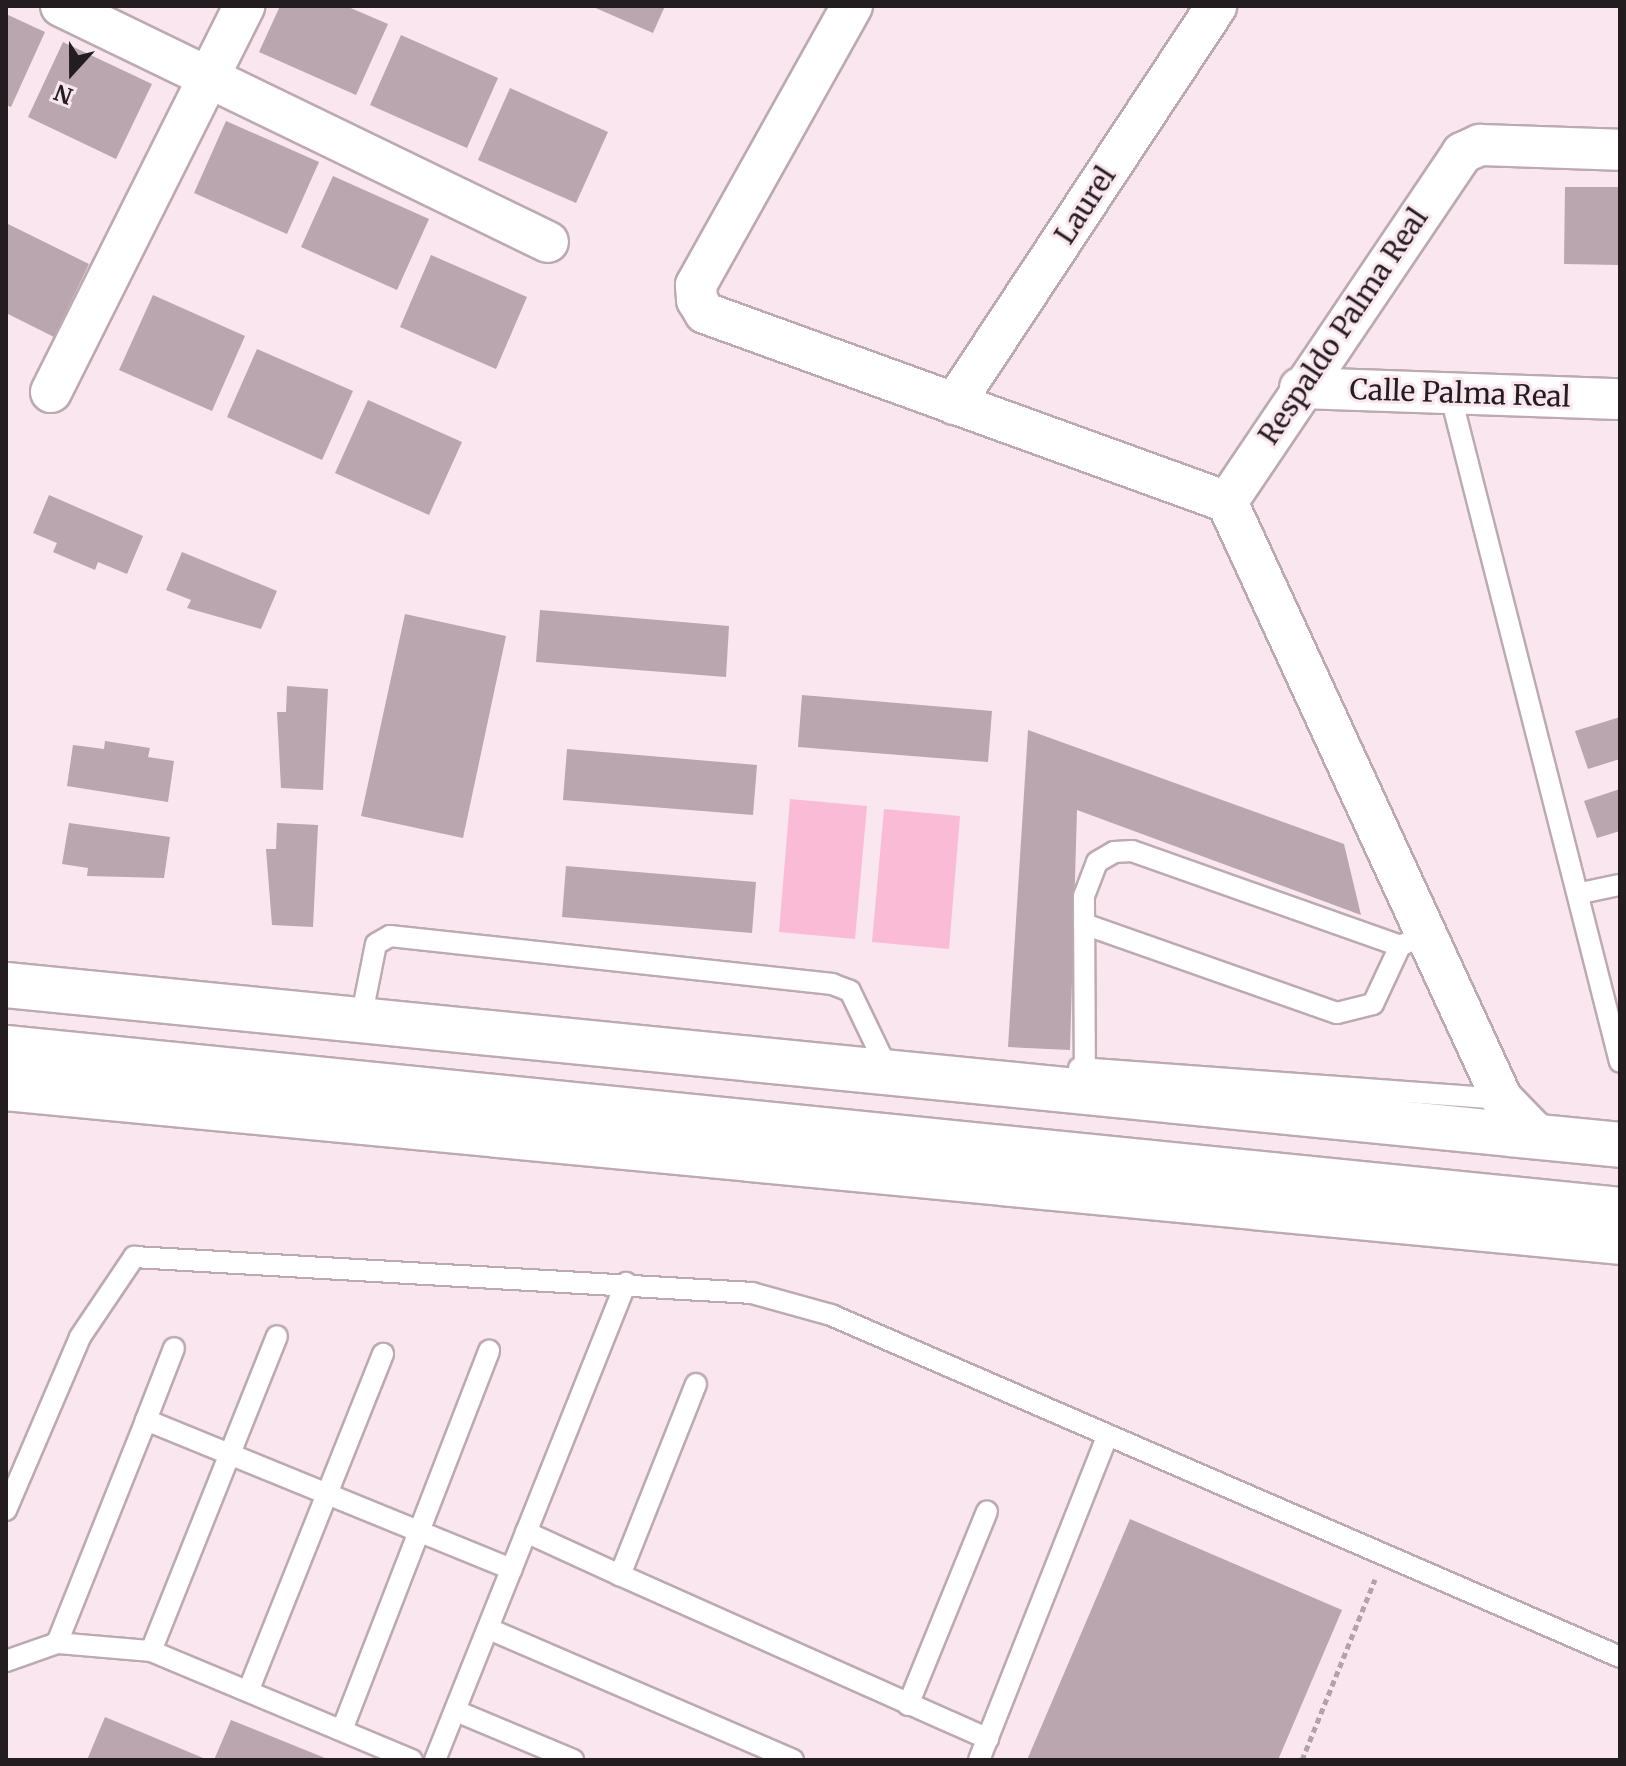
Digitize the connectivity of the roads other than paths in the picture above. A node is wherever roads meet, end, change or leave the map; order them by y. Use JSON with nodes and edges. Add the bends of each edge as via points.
{"nodes":[{"id":1,"x":61,"y":6,"type":"edge"},
{"id":2,"x":244,"y":6,"type":"edge"},
{"id":3,"x":852,"y":6,"type":"edge"},
{"id":4,"x":1216,"y":6,"type":"edge"},
{"id":5,"x":210,"y":75,"type":"junction"},
{"id":6,"x":1620,"y":150,"type":"edge"},
{"id":7,"x":548,"y":242,"type":"dead end"},
{"id":8,"x":1300,"y":388,"type":"junction"},
{"id":9,"x":51,"y":392,"type":"dead end"},
{"id":10,"x":1450,"y":393,"type":"junction"},
{"id":11,"x":1620,"y":399,"type":"edge"},
{"id":12,"x":954,"y":404,"type":"junction"},
{"id":13,"x":1227,"y":502,"type":"junction"},
{"id":14,"x":1620,"y":885,"type":"edge"},
{"id":15,"x":1581,"y":893,"type":"junction"},
{"id":16,"x":1084,"y":924,"type":"junction"},
{"id":17,"x":1413,"y":940,"type":"junction"},
{"id":18,"x":6,"y":985,"type":"edge"},
{"id":19,"x":361,"y":1019,"type":"junction"},
{"id":20,"x":6,"y":1048,"type":"edge"},
{"id":21,"x":1620,"y":1062,"type":"edge"},
{"id":22,"x":887,"y":1068,"type":"junction"},
{"id":23,"x":1082,"y":1080,"type":"junction"},
{"id":24,"x":6,"y":1088,"type":"edge"},
{"id":25,"x":1502,"y":1099,"type":"junction"},
{"id":26,"x":1540,"y":1138,"type":"junction"},
{"id":27,"x":1620,"y":1145,"type":"edge"},
{"id":28,"x":1620,"y":1210,"type":"edge"},
{"id":29,"x":1620,"y":1242,"type":"edge"},
{"id":30,"x":626,"y":1283,"type":"junction"},
{"id":31,"x":277,"y":1336,"type":"dead end"},
{"id":32,"x":174,"y":1348,"type":"dead end"},
{"id":33,"x":489,"y":1351,"type":"dead end"},
{"id":34,"x":383,"y":1354,"type":"dead end"},
{"id":35,"x":696,"y":1384,"type":"dead end"},
{"id":36,"x":146,"y":1420,"type":"junction"},
{"id":37,"x":1107,"y":1437,"type":"junction"},
{"id":38,"x":229,"y":1453,"type":"junction"},
{"id":39,"x":327,"y":1493,"type":"junction"},
{"id":40,"x":6,"y":1510,"type":"edge"},
{"id":41,"x":987,"y":1511,"type":"dead end"},
{"id":42,"x":416,"y":1530,"type":"junction"},
{"id":43,"x":526,"y":1532,"type":"junction"},
{"id":44,"x":512,"y":1569,"type":"junction"},
{"id":45,"x":620,"y":1575,"type":"junction"},
{"id":46,"x":489,"y":1629,"type":"junction"},
{"id":47,"x":57,"y":1643,"type":"junction"},
{"id":48,"x":151,"y":1651,"type":"junction"},
{"id":49,"x":1620,"y":1657,"type":"edge"},
{"id":50,"x":6,"y":1661,"type":"edge"},
{"id":51,"x":249,"y":1689,"type":"junction"},
{"id":52,"x":908,"y":1705,"type":"junction"},
{"id":53,"x":456,"y":1711,"type":"junction"},
{"id":54,"x":342,"y":1730,"type":"junction"},
{"id":55,"x":988,"y":1739,"type":"junction"},
{"id":56,"x":412,"y":1760,"type":"edge"},
{"id":57,"x":435,"y":1760,"type":"edge"},
{"id":58,"x":573,"y":1760,"type":"edge"},
{"id":59,"x":793,"y":1760,"type":"edge"},
{"id":60,"x":979,"y":1760,"type":"edge"}],
"edges":[{"from":1,"to":5,"type":"street"},
{"from":2,"to":5,"type":"street"},
{"from":3,"to":12,"type":"street","via":[[696,285],[697,300],[705,313]]},
{"from":4,"to":12,"type":"street","name":"Laurel"},
{"from":5,"to":7,"type":"street"},
{"from":5,"to":9,"type":"street"},
{"from":6,"to":8,"type":"street","name":"Respaldo Palma Real","via":[[1480,145],[1462,153]]},
{"from":8,"to":10,"type":"street","name":"Calle Palma Real"},
{"from":8,"to":13,"type":"street","name":"Respaldo Palma Real"},
{"from":10,"to":11,"type":"street","name":"Calle Palma Real"},
{"from":10,"to":15,"type":"lane"},
{"from":12,"to":13,"type":"street"},
{"from":13,"to":17,"type":"street"},
{"from":14,"to":15,"type":"lane"},
{"from":15,"to":21,"type":"lane"},
{"from":16,"to":17,"type":"lane","via":[[1337,1013],[1373,1004]]},
{"from":16,"to":17,"type":"lane","via":[[1097,862],[1132,851]]},
{"from":16,"to":23,"type":"lane"},
{"from":17,"to":25,"type":"street"},
{"from":18,"to":19,"type":"main road"},
{"from":19,"to":22,"type":"main road"},
{"from":19,"to":22,"type":"lane","via":[[376,944],[390,936],[832,984],[850,991]]},
{"from":20,"to":28,"type":"main road"},
{"from":22,"to":23,"type":"main road"},
{"from":23,"to":25,"type":"lane"},
{"from":23,"to":26,"type":"main road"},
{"from":24,"to":29,"type":"main road"},
{"from":25,"to":26,"type":"street"},
{"from":26,"to":27,"type":"main road"},
{"from":30,"to":37,"type":"lane","via":[[752,1293],[831,1315]]},
{"from":30,"to":40,"type":"lane","via":[[134,1257],[80,1337]]},
{"from":30,"to":43,"type":"lane"},
{"from":31,"to":38,"type":"lane"},
{"from":32,"to":36,"type":"lane"},
{"from":33,"to":42,"type":"lane"},
{"from":34,"to":39,"type":"lane"},
{"from":35,"to":45,"type":"lane"},
{"from":36,"to":38,"type":"lane"},
{"from":36,"to":47,"type":"lane"},
{"from":37,"to":49,"type":"lane","via":[[1383,1560]]},
{"from":37,"to":55,"type":"lane"},
{"from":38,"to":39,"type":"lane"},
{"from":38,"to":48,"type":"lane"},
{"from":39,"to":42,"type":"lane"},
{"from":39,"to":51,"type":"lane"},
{"from":41,"to":52,"type":"lane"},
{"from":42,"to":44,"type":"lane"},
{"from":42,"to":54,"type":"lane"},
{"from":43,"to":44,"type":"lane"},
{"from":43,"to":45,"type":"lane"},
{"from":44,"to":46,"type":"lane"},
{"from":45,"to":52,"type":"lane"},
{"from":46,"to":53,"type":"lane"},
{"from":46,"to":59,"type":"lane"},
{"from":47,"to":48,"type":"lane"},
{"from":47,"to":50,"type":"lane"},
{"from":48,"to":51,"type":"lane"},
{"from":51,"to":54,"type":"lane"},
{"from":52,"to":55,"type":"lane"},
{"from":53,"to":57,"type":"lane"},
{"from":53,"to":58,"type":"lane"},
{"from":54,"to":56,"type":"lane"},
{"from":55,"to":60,"type":"lane"}]}
